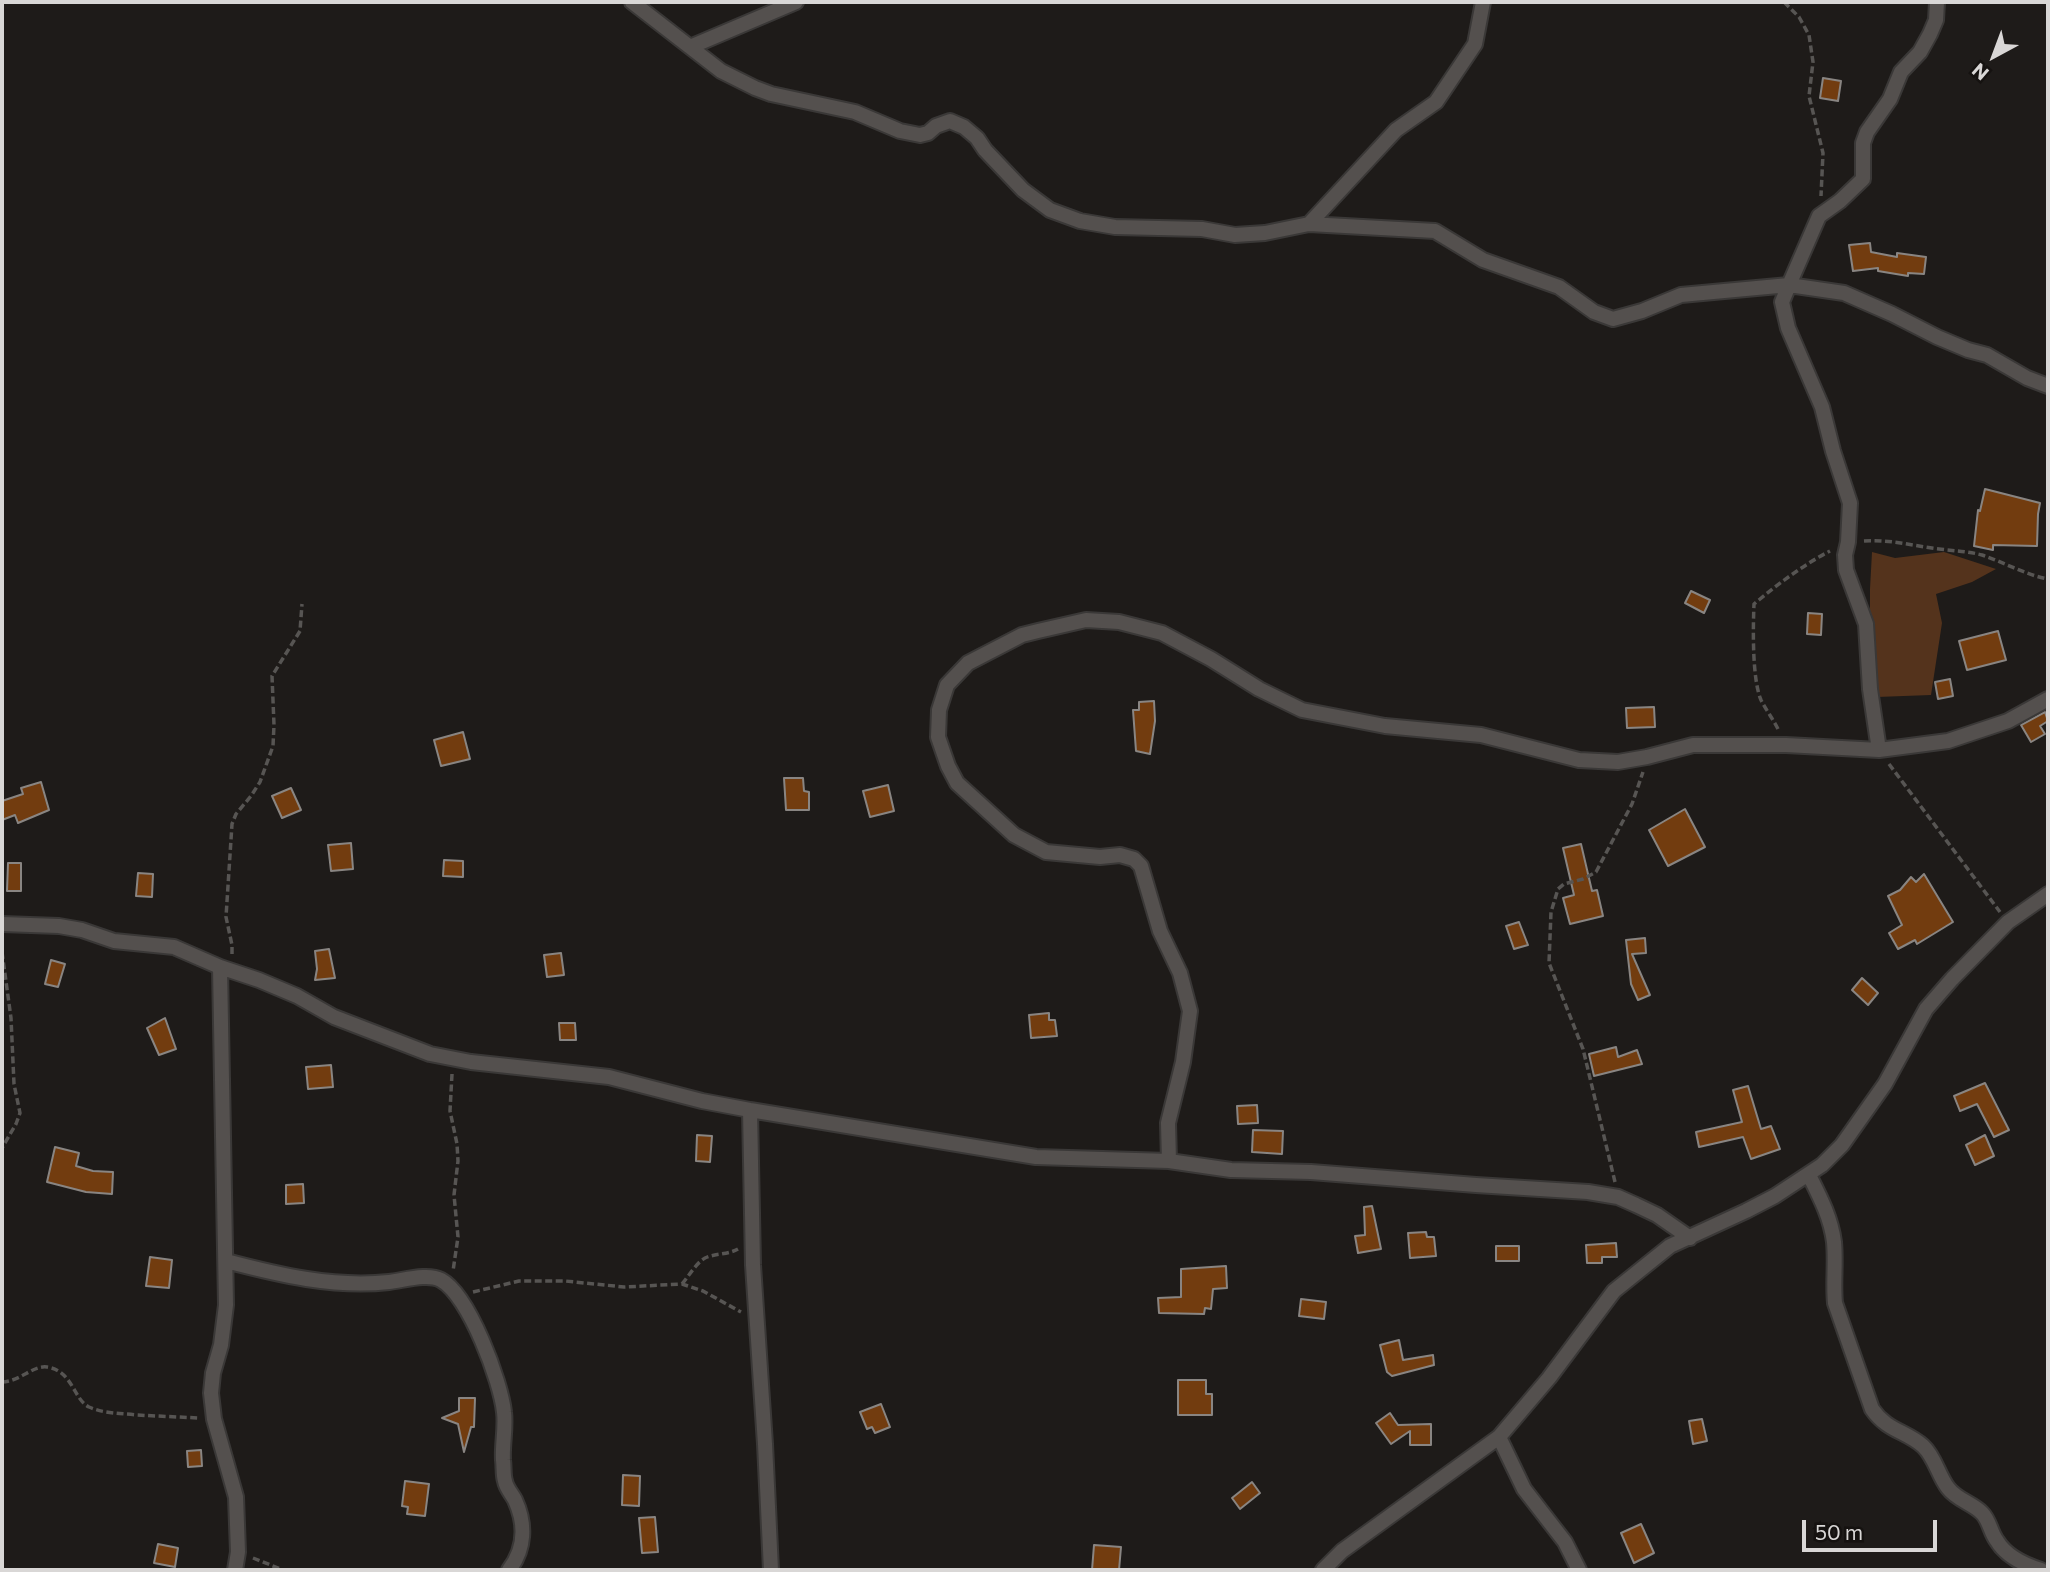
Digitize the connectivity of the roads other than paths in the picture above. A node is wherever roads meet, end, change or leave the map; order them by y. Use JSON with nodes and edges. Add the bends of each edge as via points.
{"nodes":[{"id":1,"x":632,"y":2,"type":"edge"},
{"id":2,"x":796,"y":2,"type":"edge"},
{"id":3,"x":1483,"y":2,"type":"edge"},
{"id":4,"x":1937,"y":2,"type":"edge"},
{"id":5,"x":690,"y":47,"type":"junction"},
{"id":6,"x":1308,"y":223,"type":"junction"},
{"id":7,"x":1789,"y":285,"type":"junction"},
{"id":8,"x":2048,"y":386,"type":"edge"},
{"id":9,"x":2048,"y":699,"type":"edge"},
{"id":10,"x":1879,"y":750,"type":"junction"},
{"id":11,"x":2048,"y":894,"type":"edge"},
{"id":12,"x":2,"y":924,"type":"edge"},
{"id":13,"x":225,"y":968,"type":"junction"},
{"id":14,"x":750,"y":1110,"type":"junction"},
{"id":15,"x":1169,"y":1161,"type":"junction"},
{"id":16,"x":1809,"y":1175,"type":"junction"},
{"id":17,"x":1690,"y":1238,"type":"junction"},
{"id":18,"x":226,"y":1261,"type":"junction"},
{"id":19,"x":1499,"y":1437,"type":"junction"},
{"id":20,"x":235,"y":1570,"type":"edge"},
{"id":21,"x":509,"y":1570,"type":"edge"},
{"id":22,"x":771,"y":1570,"type":"edge"},
{"id":23,"x":1323,"y":1570,"type":"edge"},
{"id":24,"x":1579,"y":1570,"type":"edge"},
{"id":25,"x":2041,"y":1570,"type":"edge"}],
"edges":[{"from":1,"to":5,"type":"street"},
{"from":2,"to":5,"type":"street"},
{"from":3,"to":6,"type":"street","via":[[1475,44],[1436,102],[1396,130]]},
{"from":4,"to":7,"type":"street","via":[[1930,34],[1901,72],[1890,99],[1867,132],[1863,179],[1819,216]]},
{"from":5,"to":6,"type":"street","via":[[721,71],[771,94],[855,112],[920,135],[950,121],[964,127],[1023,190],[1050,210],[1080,221],[1235,235]]},
{"from":6,"to":7,"type":"street","via":[[1435,231],[1483,260],[1559,287],[1594,312],[1613,319],[1681,295]]},
{"from":7,"to":8,"type":"street","via":[[1844,293]]},
{"from":7,"to":10,"type":"street","via":[[1782,302],[1788,328],[1822,407],[1850,503],[1846,570],[1866,624]]},
{"from":9,"to":10,"type":"street","via":[[2008,721],[1948,741]]},
{"from":10,"to":15,"type":"street","via":[[1693,745],[1618,762],[1579,760],[1481,735],[1385,726],[1302,710],[1162,633],[1119,622],[1086,620],[1030,633],[968,663],[947,685],[939,710],[938,737],[957,783],[1014,835],[1046,852],[1120,855],[1141,866],[1190,1011],[1168,1123]]},
{"from":11,"to":16,"type":"street","via":[[2008,922],[1926,1009],[1871,1104],[1842,1145]]},
{"from":12,"to":13,"type":"street","via":[[59,926],[114,941],[174,947]]},
{"from":13,"to":14,"type":"street","via":[[430,1054],[609,1077]]},
{"from":13,"to":18,"type":"street"},
{"from":14,"to":15,"type":"street","via":[[1036,1157]]},
{"from":14,"to":22,"type":"street","via":[[752,1242]]},
{"from":15,"to":17,"type":"street","via":[[1231,1170],[1588,1192],[1618,1198],[1657,1215]]},
{"from":16,"to":17,"type":"street"},
{"from":16,"to":25,"type":"street","via":[[1826,1210],[1834,1242],[1835,1303],[1872,1409],[1880,1421],[1927,1449],[1948,1488],[1979,1510],[2008,1553]]},
{"from":17,"to":19,"type":"street","via":[[1670,1246],[1614,1291]]},
{"from":18,"to":20,"type":"street","via":[[226,1305],[211,1394],[236,1497]]},
{"from":18,"to":21,"type":"street","via":[[343,1283],[432,1277],[454,1292],[464,1304],[501,1390],[505,1483],[521,1518],[521,1551]]},
{"from":19,"to":23,"type":"street","via":[[1342,1551]]},
{"from":19,"to":24,"type":"street","via":[[1524,1489],[1565,1542]]}]}
